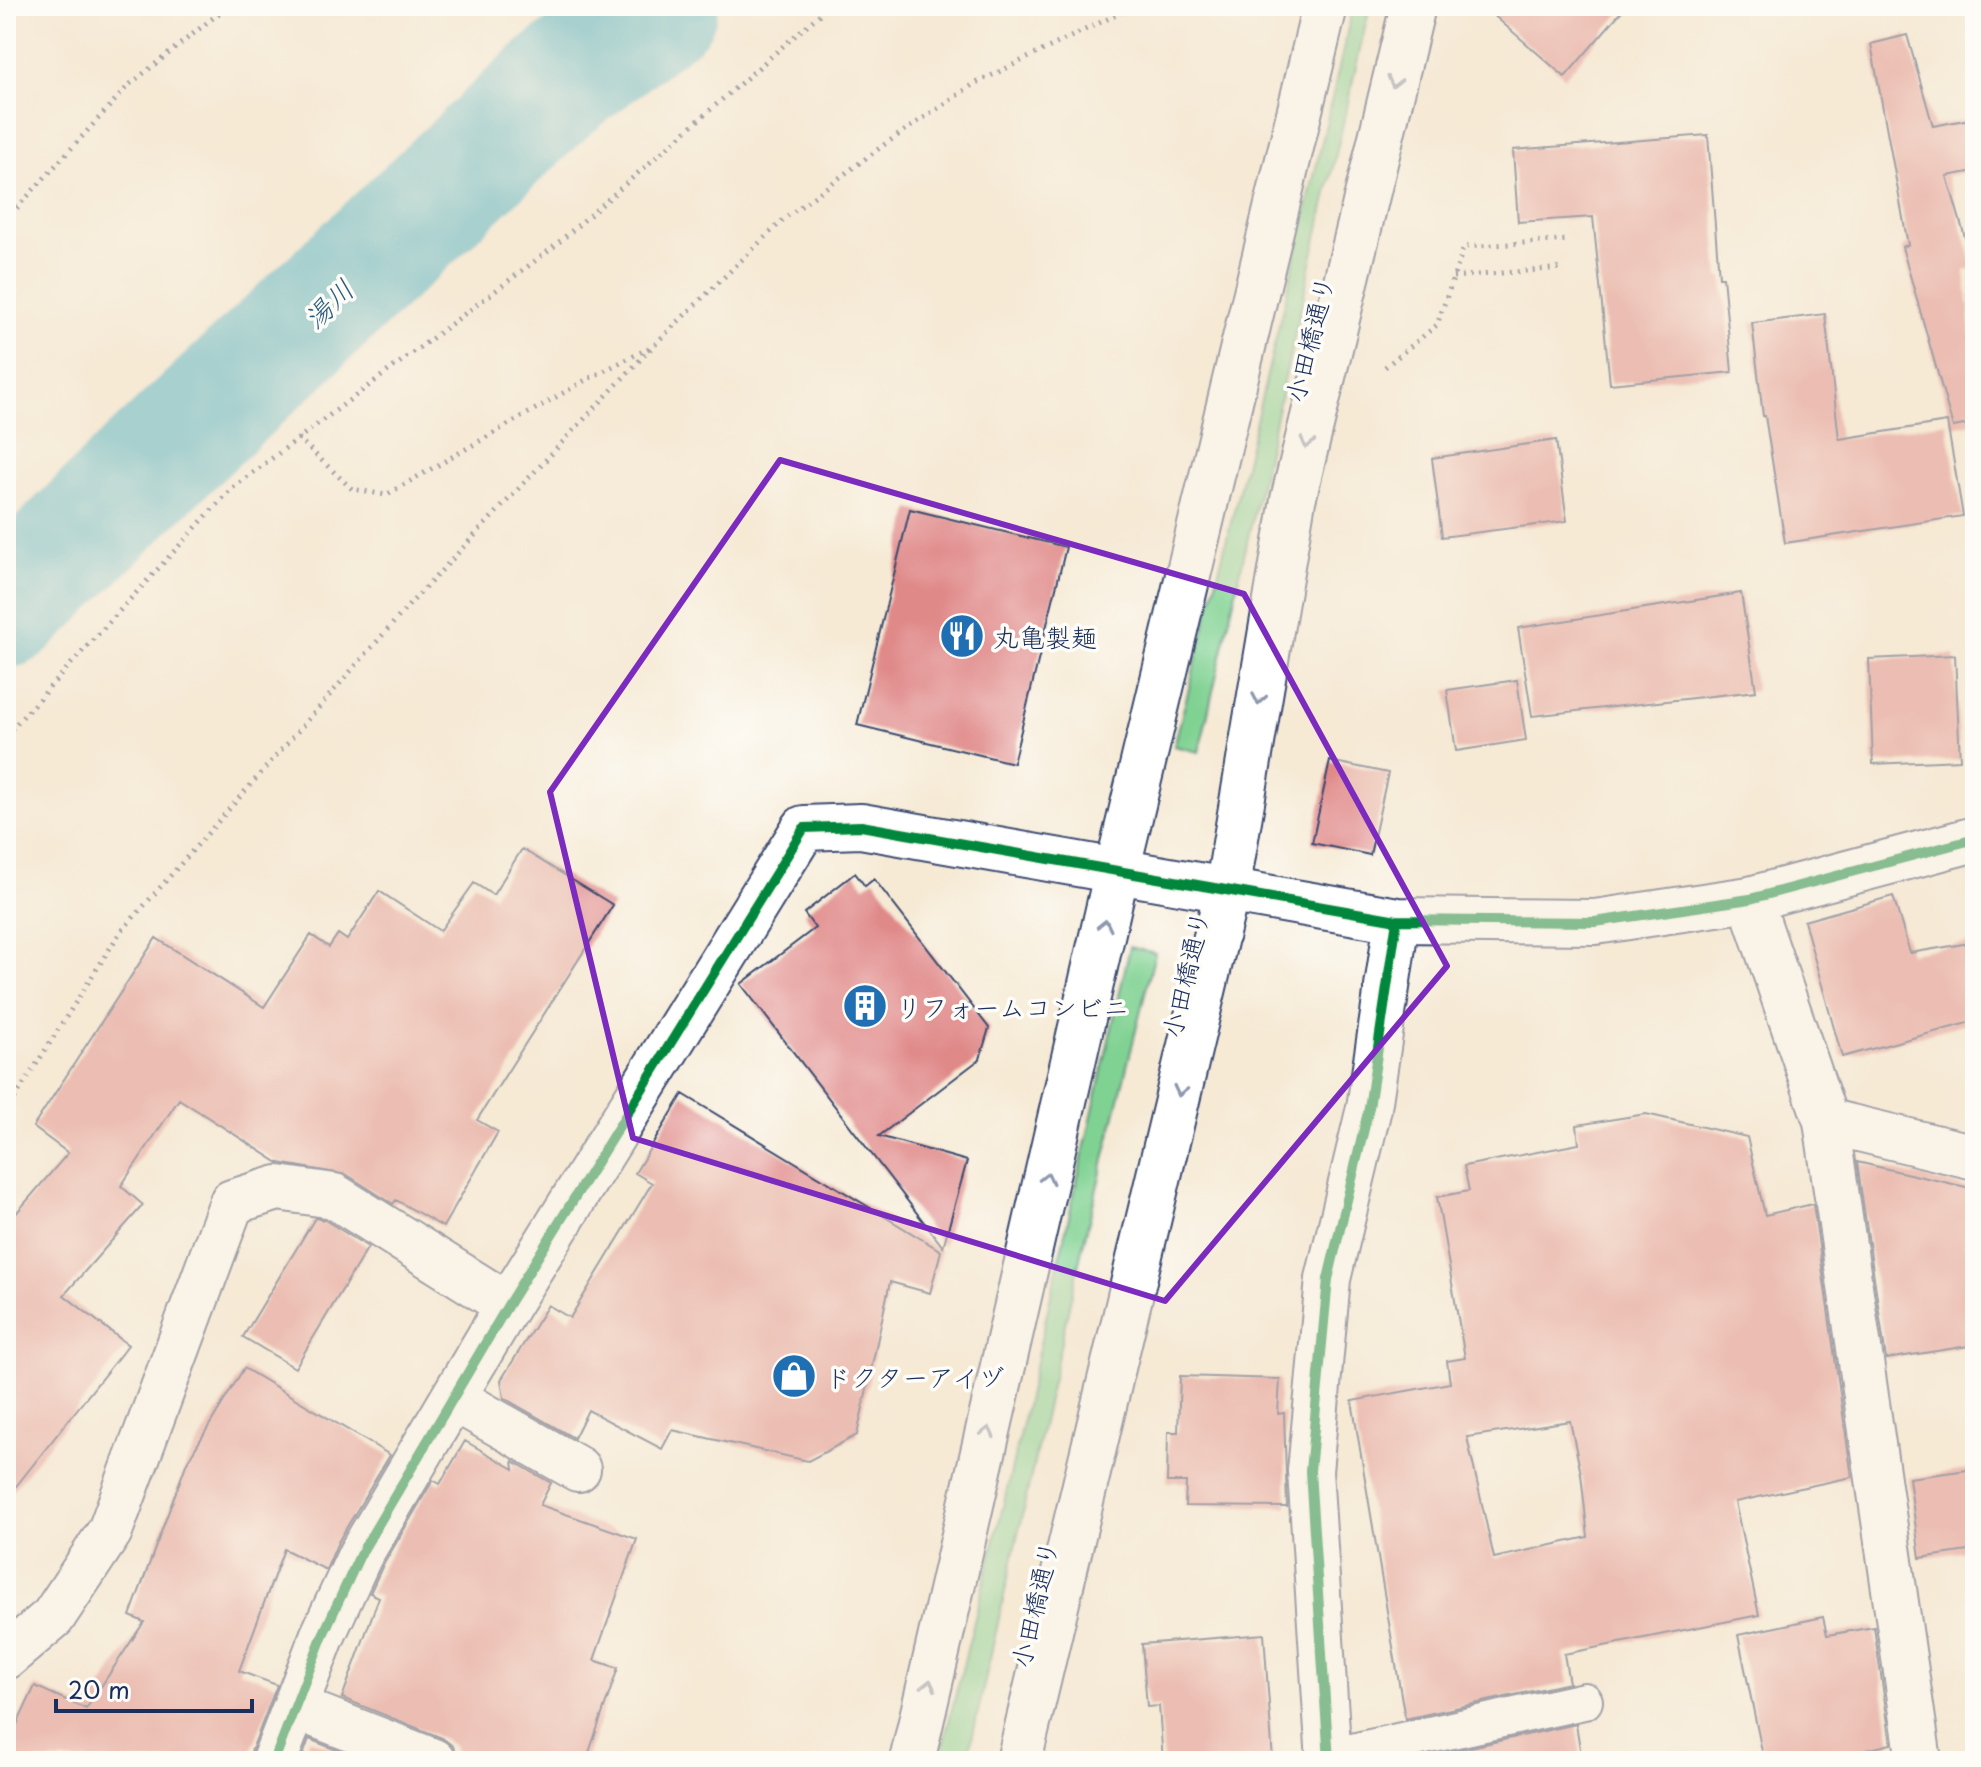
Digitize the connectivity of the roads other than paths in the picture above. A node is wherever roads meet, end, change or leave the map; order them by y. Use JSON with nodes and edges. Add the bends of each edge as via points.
{"nodes":[{"id":1,"x":1325,"y":6,"type":"edge"},
{"id":2,"x":1413,"y":6,"type":"edge"},
{"id":3,"x":1975,"y":839,"type":"edge"},
{"id":4,"x":1117,"y":871,"type":"junction"},
{"id":5,"x":1227,"y":891,"type":"junction"},
{"id":6,"x":1750,"y":899,"type":"junction"},
{"id":7,"x":1397,"y":920,"type":"junction"},
{"id":8,"x":1826,"y":1121,"type":"junction"},
{"id":9,"x":1975,"y":1157,"type":"edge"},
{"id":10,"x":508,"y":1305,"type":"junction"},
{"id":11,"x":453,"y":1398,"type":"junction"},
{"id":12,"x":578,"y":1469,"type":"dead end"},
{"id":13,"x":6,"y":1657,"type":"edge"},
{"id":14,"x":1584,"y":1701,"type":"dead end"},
{"id":15,"x":295,"y":1707,"type":"junction"},
{"id":16,"x":1329,"y":1759,"type":"edge"},
{"id":17,"x":274,"y":1761,"type":"edge"},
{"id":18,"x":433,"y":1761,"type":"edge"},
{"id":19,"x":912,"y":1761,"type":"edge"},
{"id":20,"x":1019,"y":1761,"type":"edge"},
{"id":21,"x":1919,"y":1761,"type":"edge"}],
"edges":[{"from":1,"to":4,"type":"street"},
{"from":2,"to":5,"type":"street","name":"小田橋通り","one_way":true,"via":[[1293,500]]},
{"from":3,"to":6,"type":"street"},
{"from":4,"to":5,"type":"street"},
{"from":4,"to":10,"type":"street","via":[[861,826],[804,828]]},
{"from":19,"to":4,"type":"street","one_way":true},
{"from":5,"to":7,"type":"street"},
{"from":5,"to":20,"type":"street","name":"小田橋通り","one_way":true},
{"from":6,"to":7,"type":"street","via":[[1595,922]]},
{"from":6,"to":8,"type":"street"},
{"from":7,"to":16,"type":"street","via":[[1369,1108],[1328,1279],[1310,1471]]},
{"from":8,"to":9,"type":"street"},
{"from":8,"to":21,"type":"street"},
{"from":10,"to":11,"type":"street"},
{"from":10,"to":13,"type":"street","via":[[334,1196],[278,1188],[232,1202],[110,1531],[53,1617]]},
{"from":11,"to":12,"type":"street"},
{"from":11,"to":15,"type":"street","via":[[360,1555]]},
{"from":14,"to":16,"type":"lane"},
{"from":15,"to":17,"type":"street"},
{"from":15,"to":18,"type":"street"}]}
